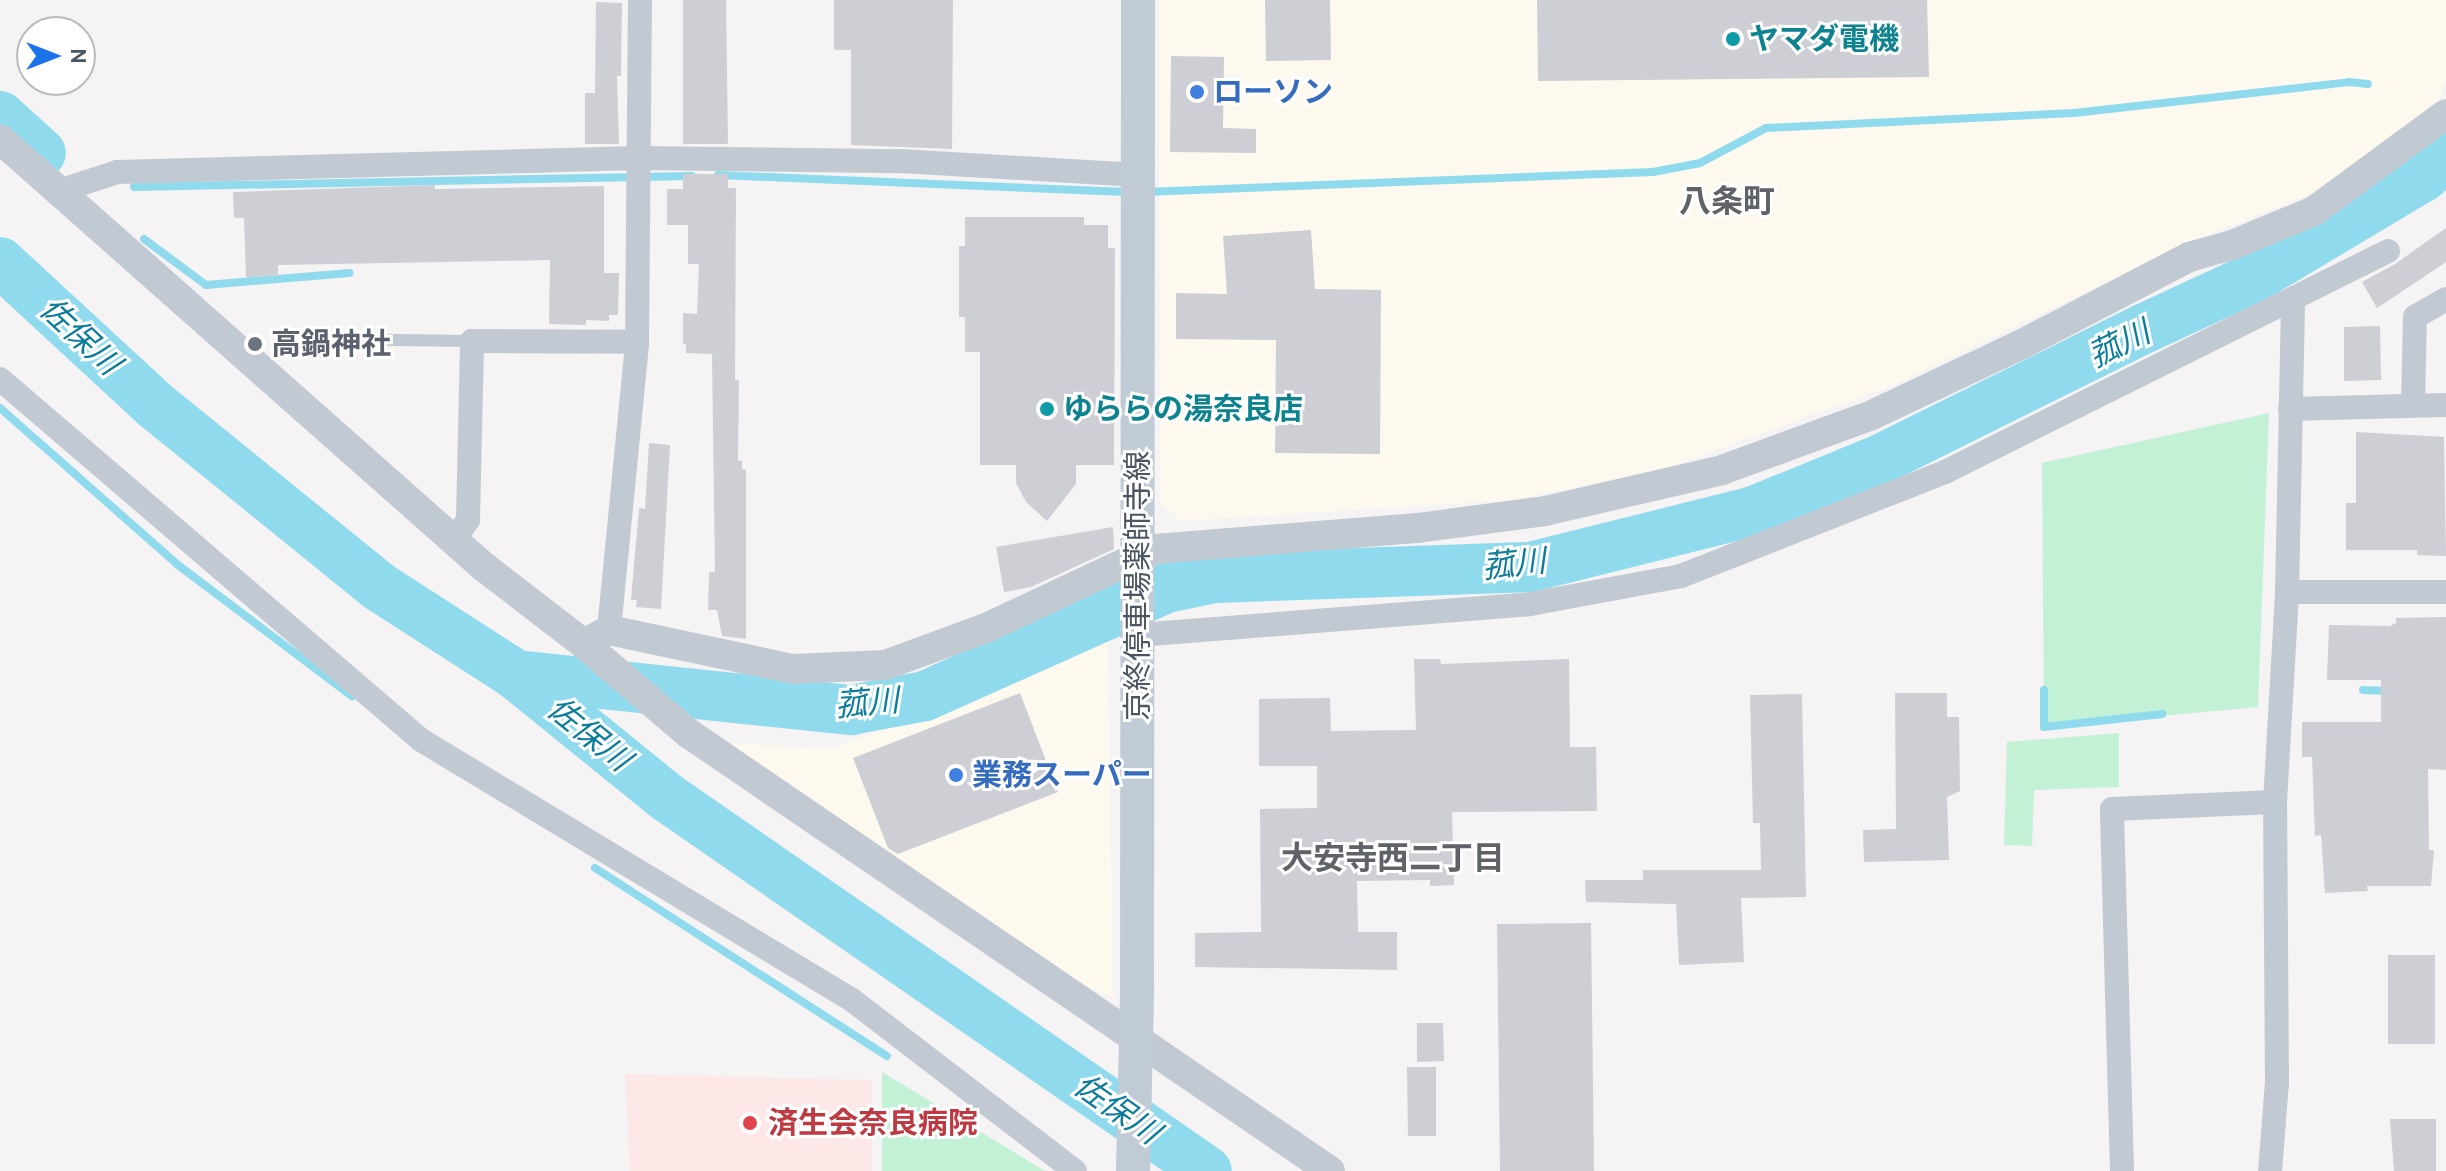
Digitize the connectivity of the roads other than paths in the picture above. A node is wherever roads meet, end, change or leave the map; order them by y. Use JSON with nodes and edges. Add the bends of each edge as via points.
{"nodes":[{"id":1,"x":640,"y":0,"type":"edge"},
{"id":2,"x":1138,"y":0,"type":"edge"},
{"id":3,"x":2446,"y":114,"type":"edge"},
{"id":4,"x":0,"y":139,"type":"edge"},
{"id":5,"x":639,"y":158,"type":"junction"},
{"id":6,"x":1138,"y":175,"type":"junction"},
{"id":7,"x":59,"y":191,"type":"junction"},
{"id":8,"x":2388,"y":251,"type":"dead end"},
{"id":9,"x":2446,"y":299,"type":"edge"},
{"id":10,"x":2293,"y":300,"type":"junction"},
{"id":11,"x":324,"y":339,"type":"dead end"},
{"id":12,"x":472,"y":341,"type":"junction"},
{"id":13,"x":637,"y":342,"type":"junction"},
{"id":14,"x":0,"y":379,"type":"edge"},
{"id":15,"x":2413,"y":404,"type":"junction"},
{"id":16,"x":2446,"y":405,"type":"edge"},
{"id":17,"x":2290,"y":409,"type":"junction"},
{"id":18,"x":453,"y":540,"type":"junction"},
{"id":19,"x":1138,"y":567,"type":"junction"},
{"id":20,"x":2287,"y":592,"type":"junction"},
{"id":21,"x":2446,"y":592,"type":"edge"},
{"id":22,"x":1138,"y":631,"type":"junction"},
{"id":23,"x":596,"y":637,"type":"junction"},
{"id":24,"x":2275,"y":802,"type":"junction"},
{"id":25,"x":1136,"y":1049,"type":"junction"},
{"id":26,"x":1075,"y":1171,"type":"edge"},
{"id":27,"x":1133,"y":1171,"type":"edge"},
{"id":28,"x":1330,"y":1171,"type":"edge"},
{"id":29,"x":2122,"y":1171,"type":"edge"},
{"id":30,"x":2270,"y":1171,"type":"edge"}],
"edges":[{"from":1,"to":5,"type":"street"},
{"from":2,"to":6,"type":"main road","name":"京終停車場薬師寺線"},
{"from":3,"to":19,"type":"street","via":[[2314,211],[2189,257],[1872,415],[1722,470],[1545,511],[1418,528],[1155,549]]},
{"from":4,"to":7,"type":"street"},
{"from":5,"to":6,"type":"street","via":[[901,161]]},
{"from":5,"to":7,"type":"street","via":[[117,172]]},
{"from":5,"to":13,"type":"street"},
{"from":6,"to":19,"type":"main road","name":"京終停車場薬師寺線"},
{"from":7,"to":18,"type":"street"},
{"from":8,"to":10,"type":"street"},
{"from":9,"to":15,"type":"street","via":[[2415,317]]},
{"from":10,"to":17,"type":"street"},
{"from":10,"to":22,"type":"street","via":[[1945,472],[1681,576],[1530,604]]},
{"from":11,"to":12,"type":"lane"},
{"from":12,"to":13,"type":"street"},
{"from":12,"to":18,"type":"street","via":[[468,520]]},
{"from":13,"to":23,"type":"street"},
{"from":14,"to":26,"type":"street","via":[[421,740],[852,1000]]},
{"from":15,"to":16,"type":"street"},
{"from":15,"to":17,"type":"street"},
{"from":17,"to":20,"type":"street"},
{"from":18,"to":23,"type":"street"},
{"from":19,"to":22,"type":"main road","name":"京終停車場薬師寺線"},
{"from":19,"to":23,"type":"street","via":[[885,665],[793,669]]},
{"from":20,"to":21,"type":"street"},
{"from":20,"to":24,"type":"street"},
{"from":22,"to":25,"type":"main road","name":"京終停車場薬師寺線"},
{"from":23,"to":25,"type":"street","via":[[688,733]]},
{"from":24,"to":29,"type":"street","via":[[2112,809]]},
{"from":24,"to":30,"type":"street","via":[[2277,1083]]},
{"from":25,"to":27,"type":"main road","name":"京終停車場薬師寺線"},
{"from":25,"to":28,"type":"street"}]}
